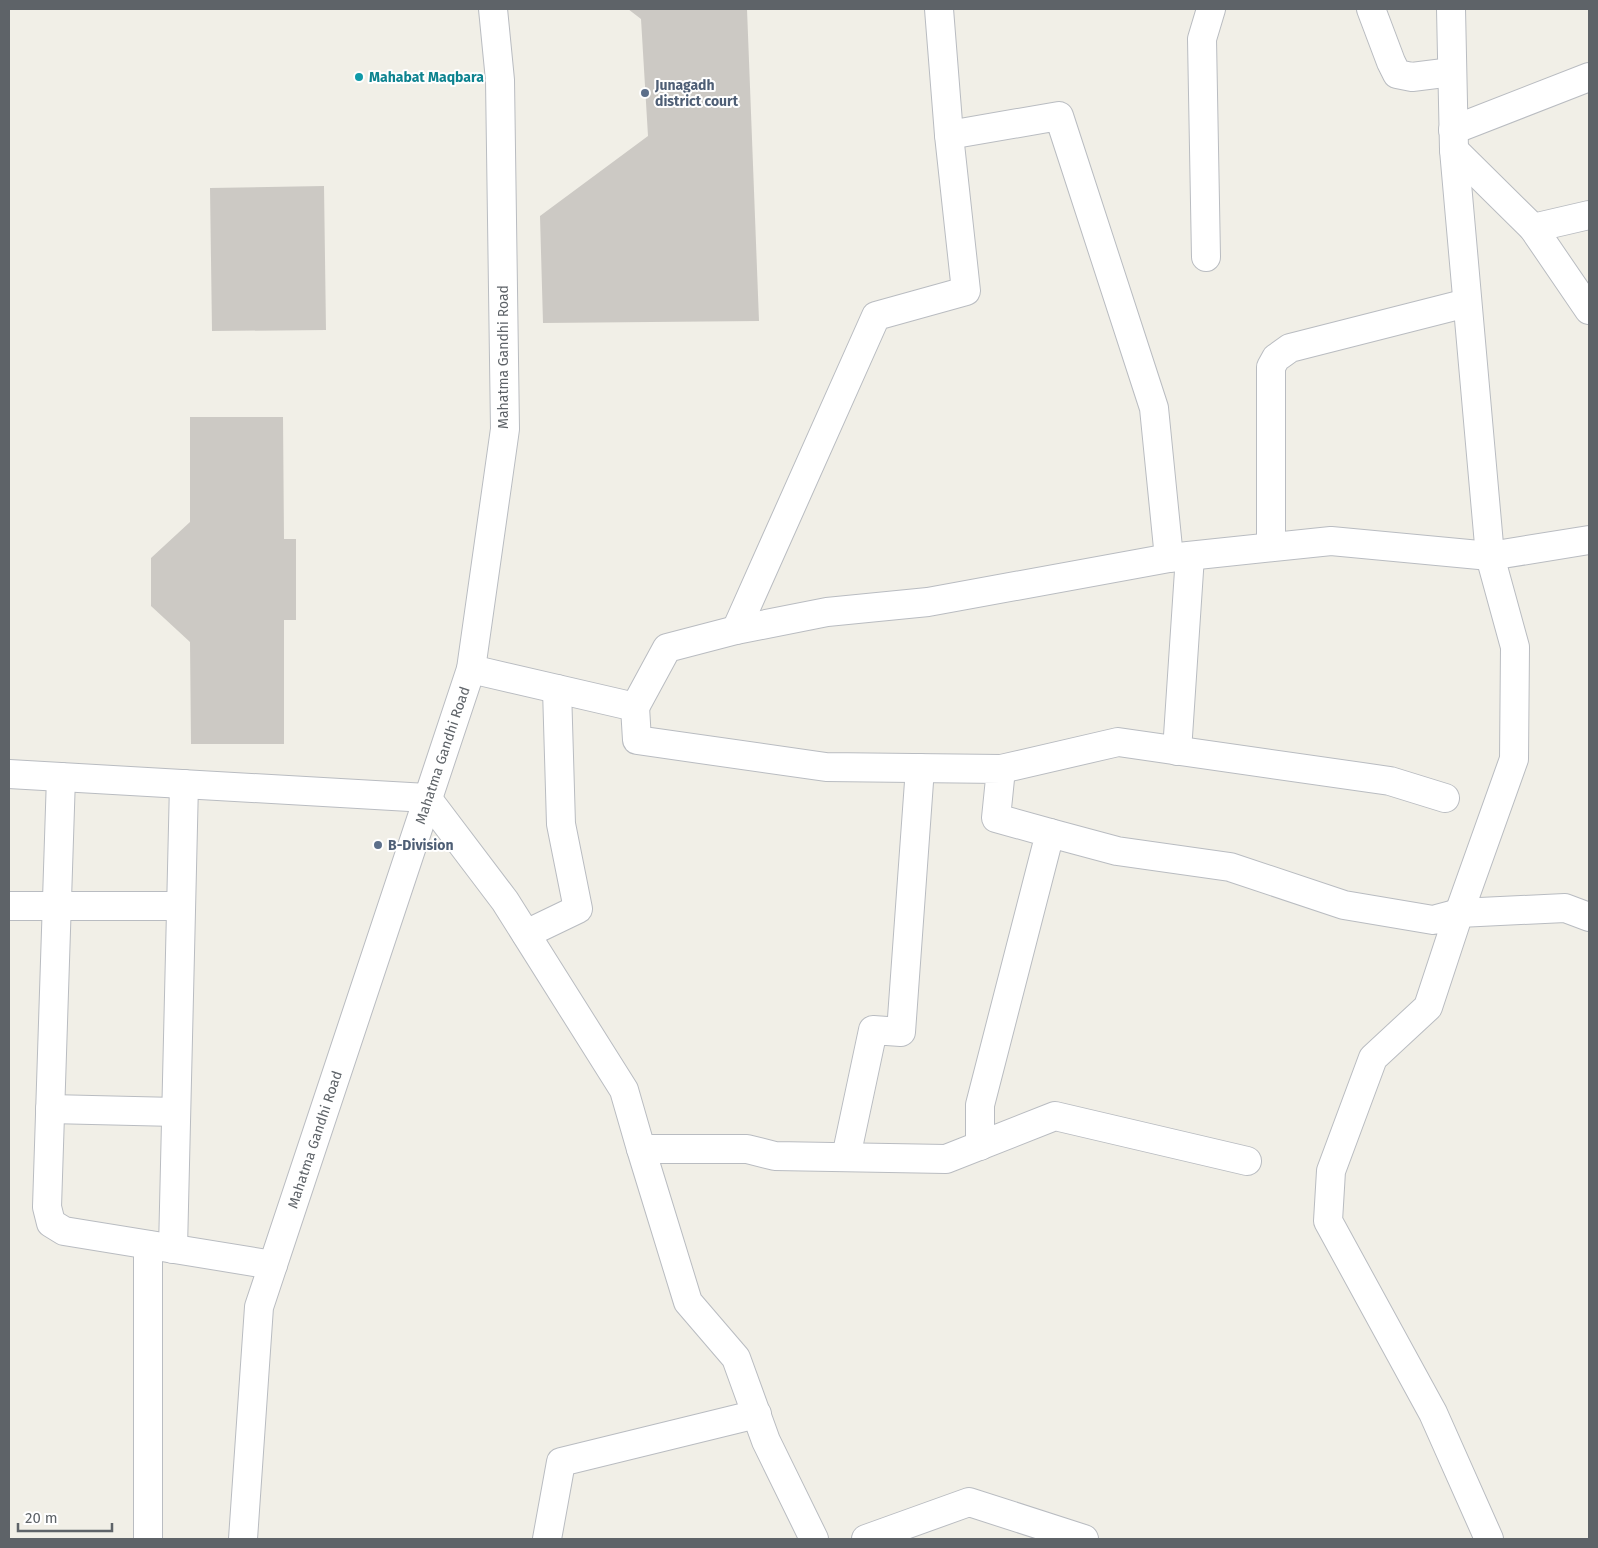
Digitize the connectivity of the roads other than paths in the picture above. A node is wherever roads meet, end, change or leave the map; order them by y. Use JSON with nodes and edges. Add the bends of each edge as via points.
{"nodes":[{"id":1,"x":493,"y":9,"type":"edge"},
{"id":2,"x":939,"y":9,"type":"edge"},
{"id":3,"x":1211,"y":9,"type":"edge"},
{"id":4,"x":1371,"y":9,"type":"edge"},
{"id":5,"x":1451,"y":9,"type":"edge"},
{"id":6,"x":1452,"y":72,"type":"junction"},
{"id":7,"x":1589,"y":77,"type":"edge"},
{"id":8,"x":949,"y":135,"type":"junction"},
{"id":9,"x":1453,"y":140,"type":"junction"},
{"id":10,"x":1589,"y":215,"type":"edge"},
{"id":11,"x":1533,"y":228,"type":"junction"},
{"id":12,"x":1206,"y":257,"type":"dead end"},
{"id":13,"x":1468,"y":303,"type":"junction"},
{"id":14,"x":1589,"y":310,"type":"edge"},
{"id":15,"x":1589,"y":540,"type":"edge"},
{"id":16,"x":1271,"y":547,"type":"junction"},
{"id":17,"x":1490,"y":556,"type":"junction"},
{"id":18,"x":1180,"y":557,"type":"junction"},
{"id":19,"x":736,"y":630,"type":"junction"},
{"id":20,"x":471,"y":669,"type":"junction"},
{"id":21,"x":557,"y":688,"type":"junction"},
{"id":22,"x":635,"y":707,"type":"junction"},
{"id":23,"x":1177,"y":751,"type":"junction"},
{"id":24,"x":920,"y":768,"type":"junction"},
{"id":25,"x":1001,"y":769,"type":"junction"},
{"id":26,"x":9,"y":774,"type":"edge"},
{"id":27,"x":61,"y":776,"type":"junction"},
{"id":28,"x":184,"y":784,"type":"junction"},
{"id":29,"x":427,"y":798,"type":"junction"},
{"id":30,"x":1444,"y":798,"type":"dead end"},
{"id":31,"x":1050,"y":833,"type":"junction"},
{"id":32,"x":9,"y":906,"type":"edge"},
{"id":33,"x":57,"y":906,"type":"junction"},
{"id":34,"x":181,"y":906,"type":"junction"},
{"id":35,"x":1459,"y":913,"type":"junction"},
{"id":36,"x":1589,"y":917,"type":"edge"},
{"id":37,"x":526,"y":934,"type":"junction"},
{"id":38,"x":50,"y":1109,"type":"junction"},
{"id":39,"x":176,"y":1112,"type":"junction"},
{"id":40,"x":980,"y":1146,"type":"junction"},
{"id":41,"x":641,"y":1149,"type":"junction"},
{"id":42,"x":846,"y":1157,"type":"junction"},
{"id":43,"x":1247,"y":1161,"type":"dead end"},
{"id":44,"x":161,"y":1247,"type":"junction"},
{"id":45,"x":273,"y":1265,"type":"junction"},
{"id":46,"x":757,"y":1414,"type":"junction"},
{"id":47,"x":148,"y":1539,"type":"edge"},
{"id":48,"x":243,"y":1539,"type":"edge"},
{"id":49,"x":547,"y":1539,"type":"edge"},
{"id":50,"x":814,"y":1539,"type":"edge"},
{"id":51,"x":866,"y":1539,"type":"edge"},
{"id":52,"x":1084,"y":1539,"type":"edge"},
{"id":53,"x":1490,"y":1539,"type":"edge"}],
"edges":[{"from":1,"to":20,"type":"street","name":"Mahatma Gandhi Road","via":[[500,80],[505,429]]},
{"from":2,"to":8,"type":"street"},
{"from":3,"to":12,"type":"street","via":[[1202,39]]},
{"from":4,"to":6,"type":"street","via":[[1397,74],[1412,77]]},
{"from":5,"to":6,"type":"street"},
{"from":6,"to":9,"type":"street"},
{"from":7,"to":9,"type":"street"},
{"from":8,"to":18,"type":"street","via":[[1059,116],[1154,408]]},
{"from":8,"to":19,"type":"street","via":[[966,291],[876,316]]},
{"from":9,"to":11,"type":"street"},
{"from":9,"to":13,"type":"street"},
{"from":10,"to":11,"type":"street"},
{"from":11,"to":14,"type":"street"},
{"from":13,"to":16,"type":"street","via":[[1290,348],[1276,358],[1271,367]]},
{"from":13,"to":17,"type":"street"},
{"from":15,"to":17,"type":"street"},
{"from":16,"to":17,"type":"street","via":[[1330,541]]},
{"from":16,"to":18,"type":"street"},
{"from":17,"to":35,"type":"street","via":[[1516,647],[1514,759]]},
{"from":18,"to":19,"type":"street","via":[[928,602],[828,612]]},
{"from":18,"to":23,"type":"street"},
{"from":19,"to":22,"type":"street","via":[[667,648]]},
{"from":20,"to":21,"type":"street"},
{"from":20,"to":29,"type":"street","name":"Mahatma Gandhi Road"},
{"from":21,"to":22,"type":"street"},
{"from":21,"to":37,"type":"street","via":[[561,824],[578,909]]},
{"from":22,"to":24,"type":"street","via":[[637,740],[826,768]]},
{"from":23,"to":25,"type":"street","via":[[1118,742]]},
{"from":23,"to":30,"type":"street","via":[[1390,781]]},
{"from":24,"to":25,"type":"street"},
{"from":24,"to":42,"type":"street","via":[[901,1032],[873,1030]]},
{"from":25,"to":31,"type":"street","via":[[996,818]]},
{"from":26,"to":27,"type":"street"},
{"from":27,"to":28,"type":"street"},
{"from":27,"to":33,"type":"street"},
{"from":28,"to":29,"type":"street"},
{"from":28,"to":34,"type":"street"},
{"from":29,"to":37,"type":"street","via":[[505,900]]},
{"from":29,"to":45,"type":"street","name":"Mahatma Gandhi Road"},
{"from":31,"to":35,"type":"street","via":[[1117,851],[1230,867],[1344,905],[1433,920]]},
{"from":31,"to":40,"type":"street","via":[[980,1105]]},
{"from":32,"to":33,"type":"street"},
{"from":33,"to":34,"type":"street"},
{"from":33,"to":38,"type":"street"},
{"from":34,"to":39,"type":"street"},
{"from":35,"to":36,"type":"street","via":[[1565,908]]},
{"from":35,"to":53,"type":"street","via":[[1428,1007],[1373,1058],[1331,1172],[1328,1221],[1433,1413]]},
{"from":37,"to":41,"type":"street","via":[[624,1090]]},
{"from":38,"to":39,"type":"street"},
{"from":38,"to":44,"type":"street","via":[[47,1207],[50,1223],[64,1231]]},
{"from":39,"to":44,"type":"street"},
{"from":40,"to":42,"type":"street","via":[[946,1159]]},
{"from":40,"to":43,"type":"street","via":[[1055,1116]]},
{"from":41,"to":42,"type":"street","via":[[747,1149],[775,1156]]},
{"from":41,"to":46,"type":"street","via":[[688,1302],[736,1358]]},
{"from":44,"to":45,"type":"street"},
{"from":44,"to":47,"type":"street"},
{"from":45,"to":48,"type":"street","name":"Mahatma Gandhi Road","via":[[259,1307]]},
{"from":46,"to":49,"type":"street","via":[[561,1462]]},
{"from":46,"to":50,"type":"street","via":[[766,1441]]},
{"from":51,"to":52,"type":"street","via":[[969,1502]]}]}
